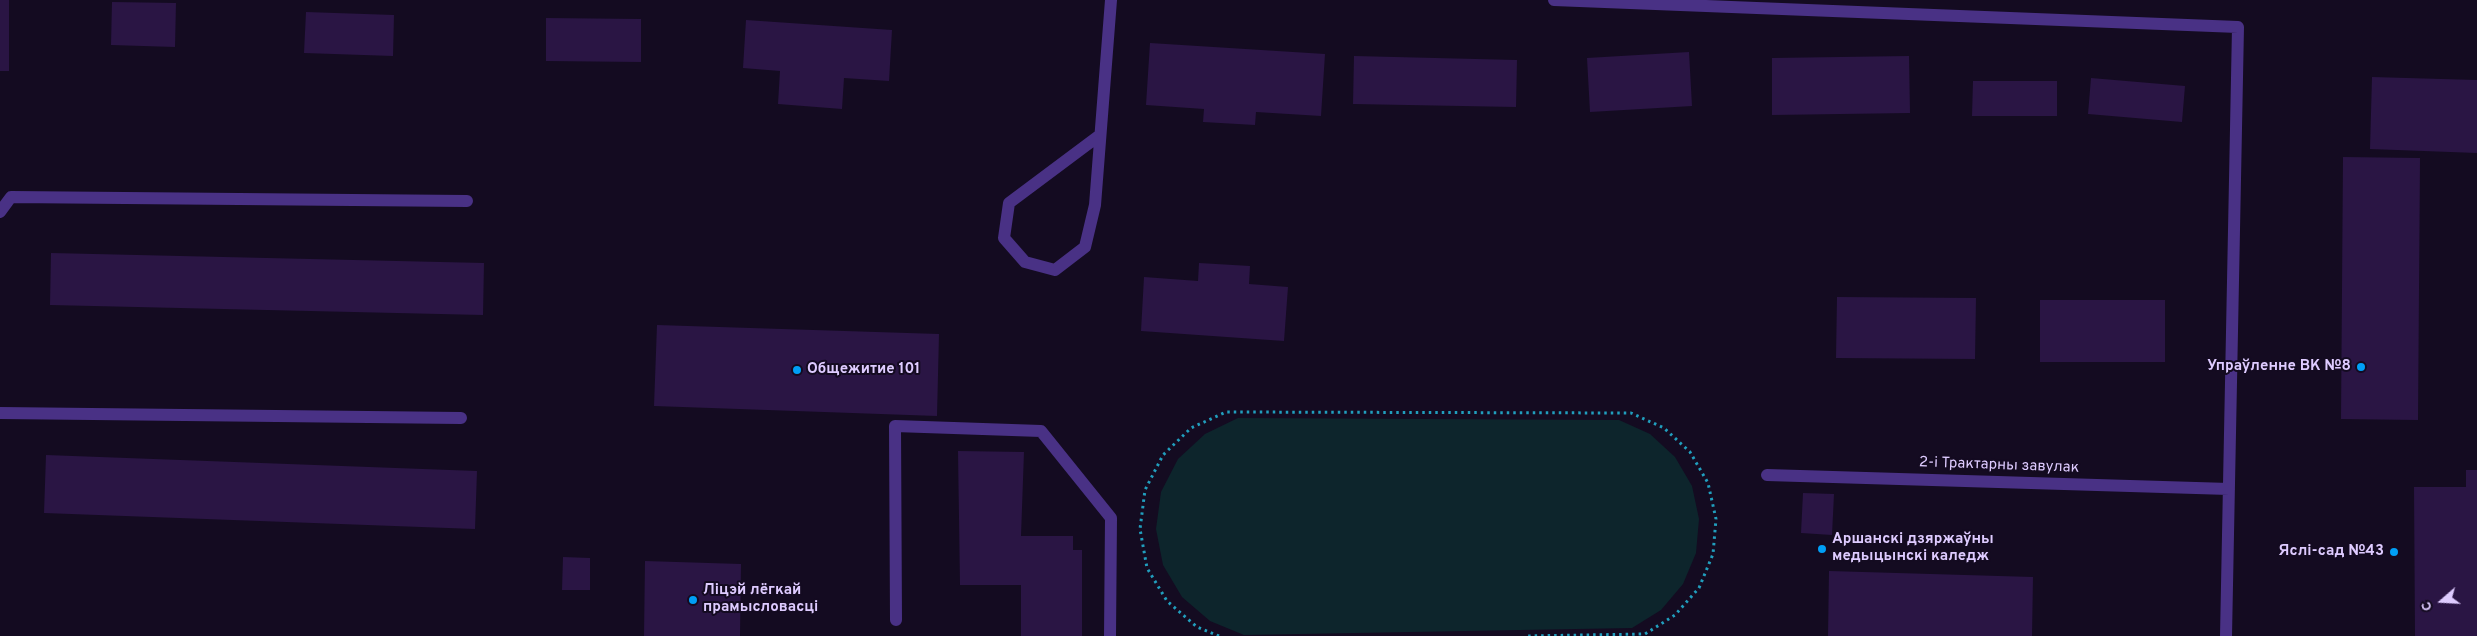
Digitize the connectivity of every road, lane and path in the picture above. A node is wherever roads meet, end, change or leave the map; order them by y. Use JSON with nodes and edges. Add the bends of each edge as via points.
{"nodes":[{"id":1,"x":1111,"y":0,"type":"edge"},
{"id":2,"x":1554,"y":0,"type":"edge"},
{"id":3,"x":1100,"y":135,"type":"junction"},
{"id":4,"x":467,"y":201,"type":"dead end"},
{"id":5,"x":0,"y":212,"type":"edge"},
{"id":6,"x":0,"y":413,"type":"edge"},
{"id":7,"x":461,"y":418,"type":"dead end"},
{"id":8,"x":1768,"y":475,"type":"dead end"},
{"id":9,"x":2229,"y":489,"type":"junction"},
{"id":10,"x":896,"y":620,"type":"dead end"},
{"id":11,"x":1110,"y":636,"type":"edge"},
{"id":12,"x":1219,"y":636,"type":"edge"},
{"id":13,"x":1525,"y":636,"type":"edge"},
{"id":14,"x":2226,"y":636,"type":"edge"}],
"edges":[{"from":1,"to":3,"type":"street"},
{"from":2,"to":9,"type":"street","via":[[2238,27]]},
{"from":3,"to":3,"type":"street","via":[[1095,205],[1085,247],[1055,270],[1025,262],[1004,238],[1009,203]]},
{"from":4,"to":5,"type":"street","via":[[11,198]]},
{"from":6,"to":7,"type":"street"},
{"from":8,"to":9,"type":"street","name":"2-і Трактарны завулак"},
{"from":9,"to":14,"type":"street"},
{"from":10,"to":11,"type":"street","via":[[895,426],[1041,430],[1111,518]]},
{"from":12,"to":13,"type":"path","via":[[1197,627],[1167,601],[1147,568],[1140,529],[1145,490],[1163,456],[1191,428],[1226,412],[1631,413],[1664,428],[1690,452],[1708,483],[1716,519],[1713,554],[1698,588],[1675,615],[1645,634]]}]}
